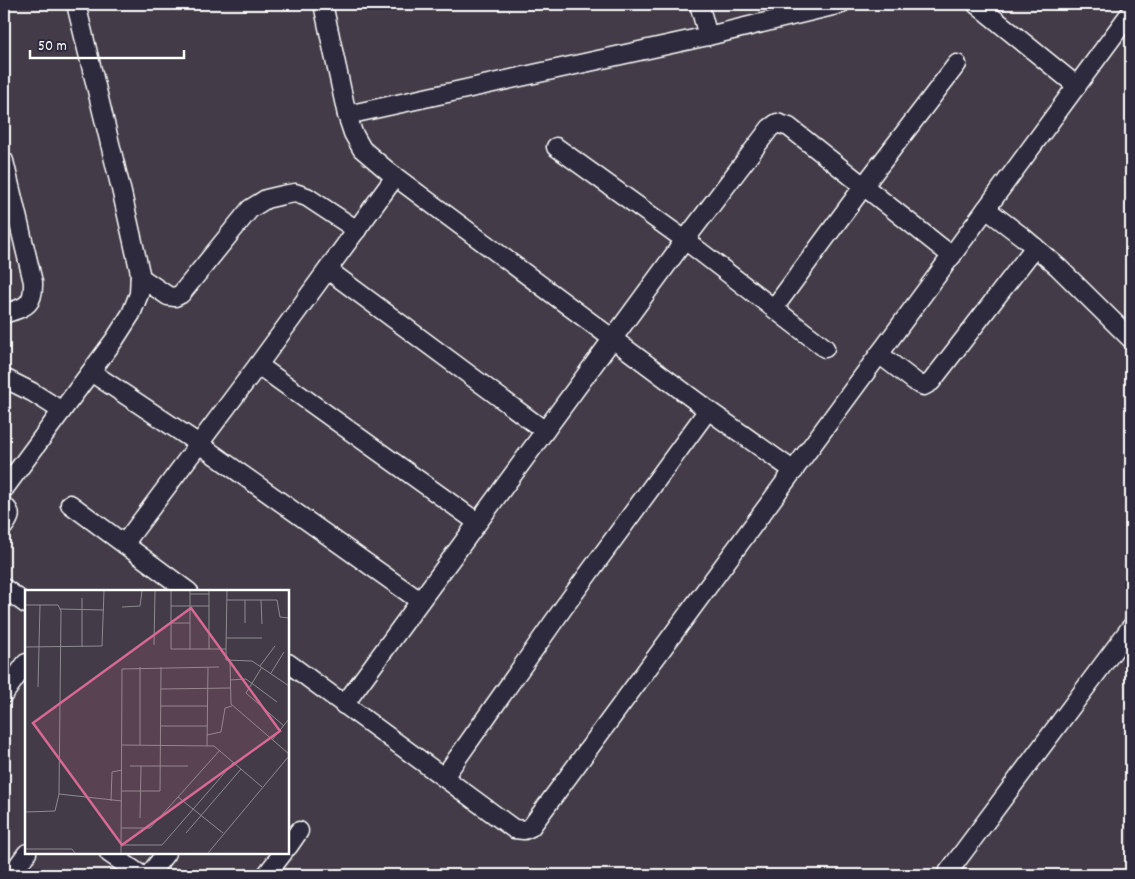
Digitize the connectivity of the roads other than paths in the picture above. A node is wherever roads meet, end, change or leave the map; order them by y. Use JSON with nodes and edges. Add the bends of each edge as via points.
{"nodes":[{"id":1,"x":76,"y":4,"type":"edge"},
{"id":2,"x":699,"y":4,"type":"edge"},
{"id":3,"x":841,"y":4,"type":"edge"},
{"id":4,"x":976,"y":4,"type":"edge"},
{"id":5,"x":327,"y":5,"type":"edge"},
{"id":6,"x":1131,"y":12,"type":"edge"},
{"id":7,"x":708,"y":36,"type":"junction"},
{"id":8,"x":957,"y":64,"type":"dead end"},
{"id":9,"x":1077,"y":86,"type":"junction"},
{"id":10,"x":347,"y":115,"type":"junction"},
{"id":11,"x":556,"y":147,"type":"dead end"},
{"id":12,"x":4,"y":161,"type":"edge"},
{"id":13,"x":395,"y":177,"type":"junction"},
{"id":14,"x":863,"y":186,"type":"junction"},
{"id":15,"x":986,"y":209,"type":"junction"},
{"id":16,"x":357,"y":230,"type":"junction"},
{"id":17,"x":684,"y":240,"type":"junction"},
{"id":18,"x":1035,"y":248,"type":"junction"},
{"id":19,"x":952,"y":256,"type":"junction"},
{"id":20,"x":328,"y":270,"type":"junction"},
{"id":21,"x":140,"y":277,"type":"junction"},
{"id":22,"x":774,"y":308,"type":"junction"},
{"id":23,"x":4,"y":314,"type":"edge"},
{"id":24,"x":612,"y":338,"type":"junction"},
{"id":25,"x":1131,"y":340,"type":"edge"},
{"id":26,"x":825,"y":348,"type":"dead end"},
{"id":27,"x":879,"y":354,"type":"junction"},
{"id":28,"x":258,"y":365,"type":"junction"},
{"id":29,"x":90,"y":372,"type":"junction"},
{"id":30,"x":4,"y":378,"type":"edge"},
{"id":31,"x":708,"y":410,"type":"junction"},
{"id":32,"x":62,"y":411,"type":"junction"},
{"id":33,"x":545,"y":431,"type":"junction"},
{"id":34,"x":199,"y":444,"type":"junction"},
{"id":35,"x":794,"y":471,"type":"junction"},
{"id":36,"x":4,"y":489,"type":"edge"},
{"id":37,"x":70,"y":504,"type":"dead end"},
{"id":38,"x":4,"y":506,"type":"edge"},
{"id":39,"x":477,"y":522,"type":"junction"},
{"id":40,"x":4,"y":526,"type":"edge"},
{"id":41,"x":124,"y":544,"type":"junction"},
{"id":42,"x":4,"y":588,"type":"edge"},
{"id":43,"x":186,"y":590,"type":"edge"},
{"id":44,"x":420,"y":601,"type":"junction"},
{"id":45,"x":25,"y":603,"type":"edge"},
{"id":46,"x":1131,"y":627,"type":"edge"},
{"id":47,"x":25,"y":664,"type":"edge"},
{"id":48,"x":289,"y":664,"type":"edge"},
{"id":49,"x":4,"y":694,"type":"edge"},
{"id":50,"x":344,"y":705,"type":"junction"},
{"id":51,"x":444,"y":776,"type":"junction"},
{"id":52,"x":299,"y":831,"type":"dead end"},
{"id":53,"x":289,"y":846,"type":"edge"},
{"id":54,"x":26,"y":854,"type":"edge"},
{"id":55,"x":110,"y":854,"type":"edge"},
{"id":56,"x":165,"y":854,"type":"edge"},
{"id":57,"x":282,"y":854,"type":"edge"},
{"id":58,"x":11,"y":875,"type":"edge"},
{"id":59,"x":141,"y":875,"type":"edge"},
{"id":60,"x":149,"y":875,"type":"edge"},
{"id":61,"x":266,"y":875,"type":"edge"},
{"id":62,"x":946,"y":875,"type":"edge"}],
"edges":[{"from":1,"to":21,"type":"street"},
{"from":2,"to":7,"type":"street"},
{"from":3,"to":7,"type":"street"},
{"from":4,"to":9,"type":"street"},
{"from":5,"to":10,"type":"street"},
{"from":6,"to":9,"type":"street"},
{"from":7,"to":10,"type":"street"},
{"from":8,"to":14,"type":"street"},
{"from":9,"to":15,"type":"street"},
{"from":10,"to":13,"type":"street","via":[[352,133],[362,149]]},
{"from":11,"to":17,"type":"street"},
{"from":12,"to":23,"type":"street","via":[[34,294],[30,303]]},
{"from":13,"to":16,"type":"street"},
{"from":13,"to":24,"type":"street"},
{"from":14,"to":17,"type":"street","via":[[788,127],[777,123]]},
{"from":14,"to":19,"type":"street"},
{"from":14,"to":22,"type":"street"},
{"from":15,"to":18,"type":"street"},
{"from":15,"to":19,"type":"street"},
{"from":16,"to":20,"type":"street"},
{"from":16,"to":21,"type":"street","via":[[307,197],[295,193],[283,195],[266,199],[250,209],[182,294],[168,296]]},
{"from":17,"to":22,"type":"street"},
{"from":17,"to":24,"type":"street"},
{"from":18,"to":25,"type":"street"},
{"from":18,"to":27,"type":"street","via":[[931,382],[924,386],[917,383]]},
{"from":19,"to":27,"type":"street"},
{"from":20,"to":28,"type":"street"},
{"from":20,"to":33,"type":"street"},
{"from":21,"to":29,"type":"street","via":[[139,294],[131,314]]},
{"from":22,"to":26,"type":"street"},
{"from":24,"to":31,"type":"street"},
{"from":24,"to":33,"type":"street"},
{"from":27,"to":35,"type":"street"},
{"from":28,"to":34,"type":"street"},
{"from":28,"to":39,"type":"street"},
{"from":29,"to":32,"type":"street"},
{"from":29,"to":34,"type":"street"},
{"from":30,"to":32,"type":"street"},
{"from":31,"to":35,"type":"street"},
{"from":31,"to":51,"type":"street"},
{"from":32,"to":36,"type":"street"},
{"from":33,"to":39,"type":"street"},
{"from":34,"to":41,"type":"street"},
{"from":34,"to":44,"type":"street"},
{"from":35,"to":51,"type":"street","via":[[531,827],[514,829]]},
{"from":37,"to":41,"type":"street"},
{"from":38,"to":40,"type":"street","via":[[10,515]]},
{"from":39,"to":44,"type":"street"},
{"from":41,"to":43,"type":"street"},
{"from":42,"to":45,"type":"street"},
{"from":44,"to":50,"type":"street"},
{"from":46,"to":62,"type":"street"},
{"from":47,"to":49,"type":"street"},
{"from":48,"to":50,"type":"street"},
{"from":50,"to":51,"type":"street"},
{"from":52,"to":53,"type":"street"},
{"from":54,"to":58,"type":"street"},
{"from":55,"to":59,"type":"street"},
{"from":56,"to":60,"type":"street"},
{"from":57,"to":61,"type":"street"}]}
